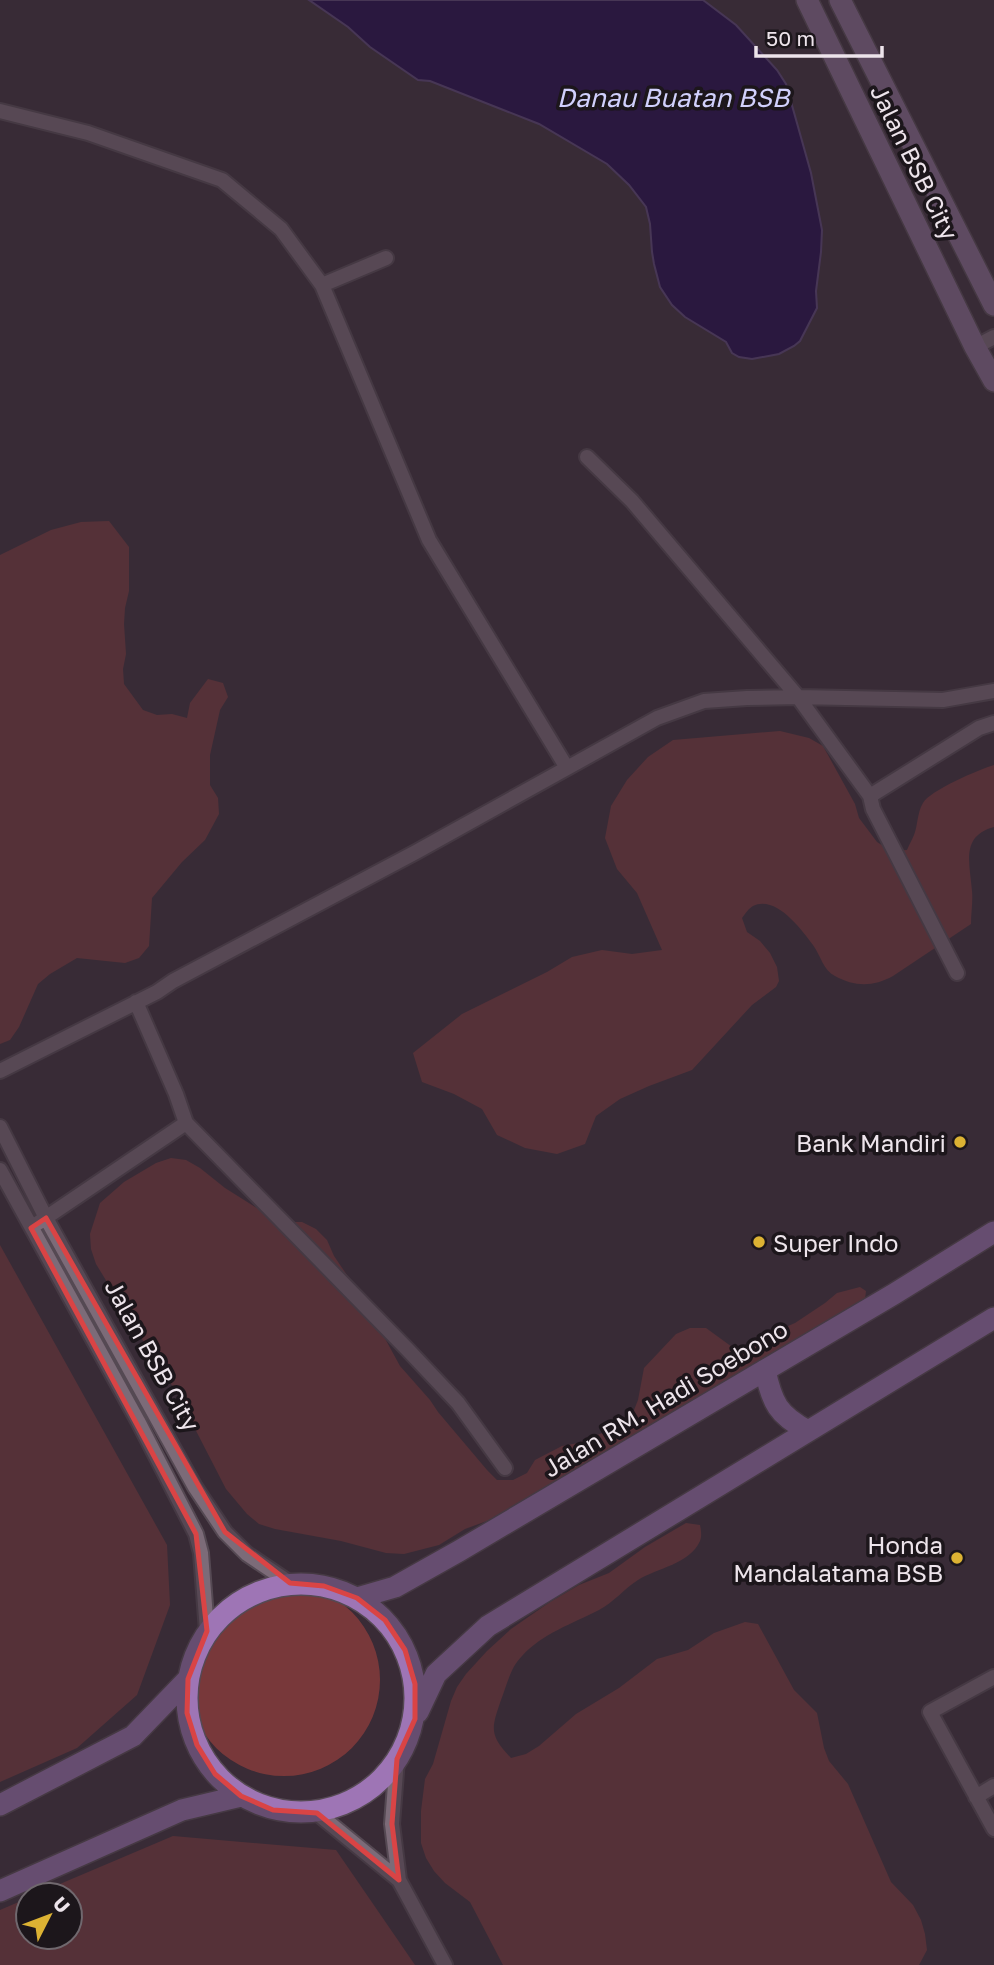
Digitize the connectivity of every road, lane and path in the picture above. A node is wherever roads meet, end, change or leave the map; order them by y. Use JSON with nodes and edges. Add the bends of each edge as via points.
{"nodes":[{"id":1,"x":807,"y":0,"type":"edge"},
{"id":2,"x":840,"y":0,"type":"edge"},
{"id":3,"x":0,"y":111,"type":"edge"},
{"id":4,"x":386,"y":258,"type":"dead end"},
{"id":5,"x":322,"y":285,"type":"junction"},
{"id":6,"x":994,"y":306,"type":"edge"},
{"id":7,"x":984,"y":342,"type":"edge"},
{"id":8,"x":994,"y":381,"type":"edge"},
{"id":9,"x":587,"y":457,"type":"dead end"},
{"id":10,"x":994,"y":691,"type":"edge"},
{"id":11,"x":798,"y":697,"type":"junction"},
{"id":12,"x":994,"y":723,"type":"edge"},
{"id":13,"x":567,"y":768,"type":"junction"},
{"id":14,"x":870,"y":796,"type":"junction"},
{"id":15,"x":957,"y":973,"type":"dead end"},
{"id":16,"x":136,"y":1002,"type":"junction"},
{"id":17,"x":0,"y":1071,"type":"edge"},
{"id":18,"x":186,"y":1123,"type":"junction"},
{"id":19,"x":0,"y":1127,"type":"edge"},
{"id":20,"x":0,"y":1170,"type":"edge"},
{"id":21,"x":46,"y":1218,"type":"junction"},
{"id":22,"x":31,"y":1228,"type":"junction"},
{"id":23,"x":994,"y":1232,"type":"edge"},
{"id":24,"x":994,"y":1318,"type":"edge"},
{"id":25,"x":765,"y":1370,"type":"junction"},
{"id":26,"x":808,"y":1431,"type":"junction"},
{"id":27,"x":505,"y":1468,"type":"dead end"},
{"id":28,"x":290,"y":1583,"type":"junction"},
{"id":29,"x":357,"y":1598,"type":"junction"},
{"id":30,"x":208,"y":1632,"type":"junction"},
{"id":31,"x":994,"y":1677,"type":"edge"},
{"id":32,"x":188,"y":1679,"type":"junction"},
{"id":33,"x":415,"y":1719,"type":"junction"},
{"id":34,"x":397,"y":1759,"type":"junction"},
{"id":35,"x":994,"y":1786,"type":"edge"},
{"id":36,"x":241,"y":1796,"type":"junction"},
{"id":37,"x":976,"y":1797,"type":"junction"},
{"id":38,"x":0,"y":1805,"type":"edge"},
{"id":39,"x":317,"y":1813,"type":"junction"},
{"id":40,"x":994,"y":1829,"type":"edge"},
{"id":41,"x":399,"y":1880,"type":"junction"},
{"id":42,"x":0,"y":1891,"type":"edge"},
{"id":43,"x":445,"y":1965,"type":"edge"}],
"edges":[{"from":1,"to":7,"type":"street","name":"Jalan BSB City"},
{"from":2,"to":6,"type":"street","name":"Jalan BSB City"},
{"from":3,"to":5,"type":"street","via":[[88,133],[222,180],[281,229]]},
{"from":4,"to":5,"type":"street"},
{"from":5,"to":13,"type":"street","via":[[429,540]]},
{"from":7,"to":8,"type":"street","name":"Jalan BSB City"},
{"from":9,"to":11,"type":"street","via":[[632,501]]},
{"from":10,"to":11,"type":"street","via":[[943,700]]},
{"from":11,"to":13,"type":"street","via":[[704,701],[657,718]]},
{"from":11,"to":14,"type":"street"},
{"from":12,"to":14,"type":"street"},
{"from":13,"to":16,"type":"street"},
{"from":14,"to":15,"type":"street"},
{"from":16,"to":17,"type":"street"},
{"from":16,"to":18,"type":"street"},
{"from":18,"to":21,"type":"street"},
{"from":18,"to":27,"type":"street","via":[[450,1394]]},
{"from":19,"to":21,"type":"street","name":"Jalan BSB City"},
{"from":20,"to":22,"type":"street","name":"Jalan BSB City"},
{"from":21,"to":22,"type":"street"},
{"from":21,"to":28,"type":"street","name":"Jalan BSB City","via":[[195,1487],[225,1532],[247,1554]]},
{"from":22,"to":30,"type":"street","name":"Jalan BSB City","via":[[196,1534]]},
{"from":23,"to":25,"type":"main road","name":"Jalan RM. Hadi Soebono"},
{"from":24,"to":26,"type":"main road"},
{"from":25,"to":26,"type":"main road","via":[[775,1403],[790,1421]]},
{"from":25,"to":29,"type":"main road","name":"Jalan RM. Hadi Soebono","via":[[396,1587]]},
{"from":26,"to":33,"type":"main road","via":[[488,1626],[436,1674]]},
{"from":28,"to":29,"type":"main road","via":[[324,1586]]},
{"from":28,"to":30,"type":"main road","via":[[236,1603]]},
{"from":29,"to":33,"type":"main road","via":[[385,1620],[405,1650],[415,1684]]},
{"from":30,"to":32,"type":"main road"},
{"from":31,"to":37,"type":"street","via":[[930,1712]]},
{"from":32,"to":36,"type":"main road","via":[[187,1713],[197,1745],[215,1774]]},
{"from":32,"to":38,"type":"main road","via":[[133,1736]]},
{"from":33,"to":34,"type":"main road"},
{"from":34,"to":39,"type":"main road","via":[[386,1777],[362,1797]]},
{"from":34,"to":41,"type":"street","via":[[392,1824]]},
{"from":35,"to":37,"type":"street"},
{"from":36,"to":39,"type":"main road","via":[[273,1810]]},
{"from":36,"to":42,"type":"main road","via":[[182,1811]]},
{"from":37,"to":40,"type":"street"},
{"from":39,"to":41,"type":"street"},
{"from":41,"to":43,"type":"street"}]}
